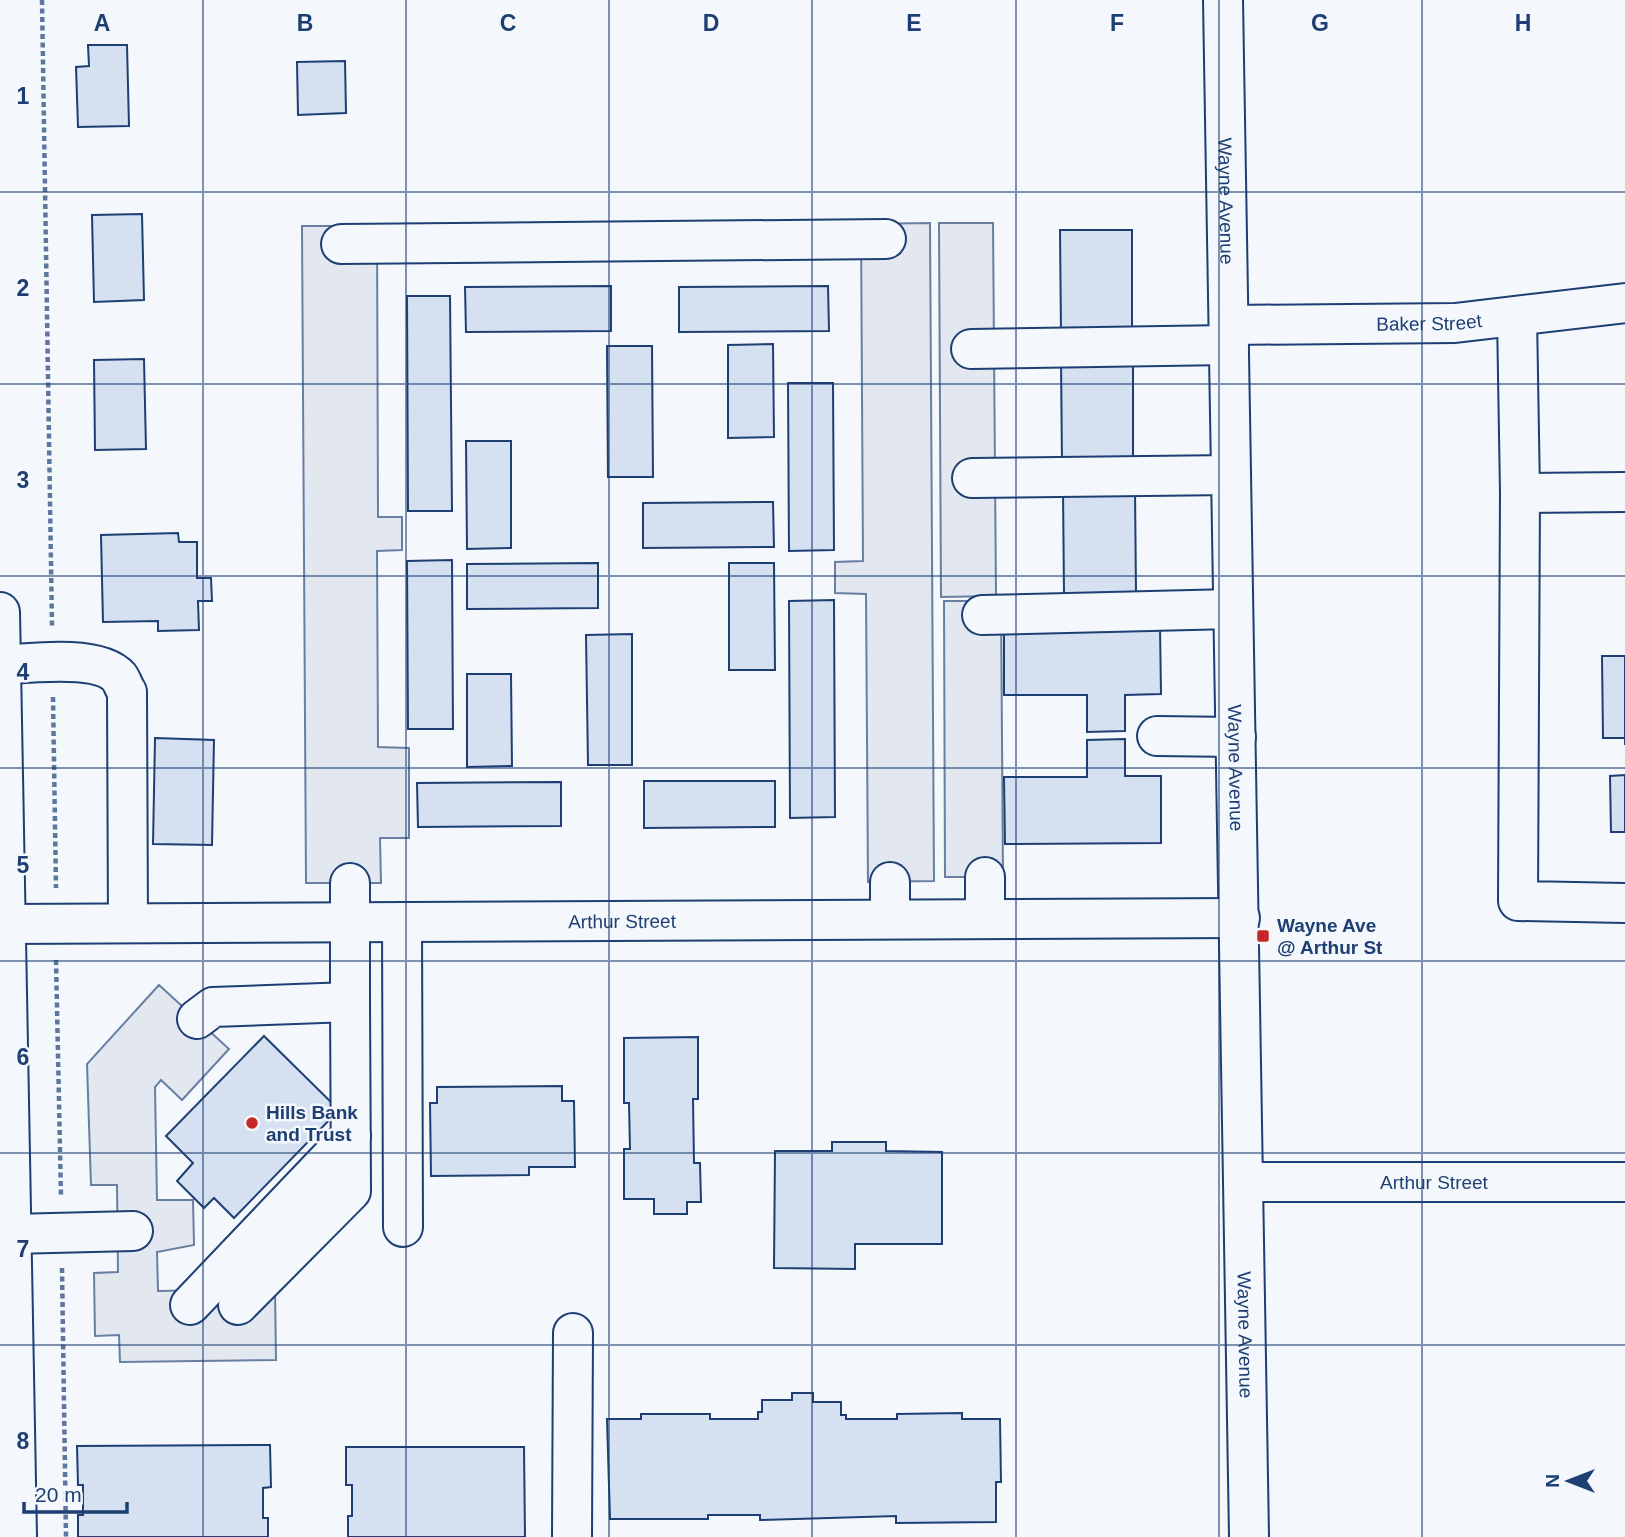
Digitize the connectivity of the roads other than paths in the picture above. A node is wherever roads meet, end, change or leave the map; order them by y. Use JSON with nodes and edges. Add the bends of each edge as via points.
{"nodes":[{"id":1,"x":1223,"y":0,"type":"edge"},
{"id":2,"x":886,"y":239,"type":"dead end"},
{"id":3,"x":341,"y":244,"type":"dead end"},
{"id":4,"x":1625,"y":303,"type":"edge"},
{"id":5,"x":1517,"y":316,"type":"junction"},
{"id":6,"x":1230,"y":335,"type":"junction"},
{"id":7,"x":971,"y":349,"type":"dead end"},
{"id":8,"x":1231,"y":475,"type":"junction"},
{"id":9,"x":972,"y":478,"type":"dead end"},
{"id":10,"x":1625,"y":492,"type":"edge"},
{"id":11,"x":1520,"y":493,"type":"junction"},
{"id":12,"x":1233,"y":609,"type":"junction"},
{"id":13,"x":0,"y":612,"type":"edge"},
{"id":14,"x":982,"y":615,"type":"dead end"},
{"id":15,"x":1,"y":665,"type":"edge"},
{"id":16,"x":1157,"y":736,"type":"dead end"},
{"id":17,"x":1236,"y":737,"type":"junction"},
{"id":18,"x":985,"y":877,"type":"dead end"},
{"id":19,"x":890,"y":882,"type":"dead end"},
{"id":20,"x":349,"y":883,"type":"dead end"},
{"id":21,"x":1625,"y":903,"type":"edge"},
{"id":22,"x":1240,"y":918,"type":"junction"},
{"id":23,"x":890,"y":919,"type":"junction"},
{"id":24,"x":985,"y":919,"type":"junction"},
{"id":25,"x":350,"y":922,"type":"junction"},
{"id":26,"x":402,"y":922,"type":"junction"},
{"id":27,"x":128,"y":923,"type":"junction"},
{"id":28,"x":6,"y":924,"type":"junction"},
{"id":29,"x":350,"y":1002,"type":"junction"},
{"id":30,"x":197,"y":1019,"type":"dead end"},
{"id":31,"x":351,"y":1136,"type":"junction"},
{"id":32,"x":1243,"y":1182,"type":"junction"},
{"id":33,"x":1625,"y":1182,"type":"edge"},
{"id":34,"x":402,"y":1227,"type":"dead end"},
{"id":35,"x":134,"y":1231,"type":"dead end"},
{"id":36,"x":12,"y":1234,"type":"junction"},
{"id":37,"x":191,"y":1305,"type":"dead end"},
{"id":38,"x":238,"y":1305,"type":"dead end"},
{"id":39,"x":573,"y":1333,"type":"dead end"},
{"id":40,"x":17,"y":1537,"type":"edge"},
{"id":41,"x":572,"y":1537,"type":"edge"},
{"id":42,"x":1249,"y":1537,"type":"edge"}],
"edges":[{"from":1,"to":6,"type":"street","name":"Wayne Avenue"},
{"from":2,"to":3,"type":"street"},
{"from":4,"to":5,"type":"street","name":"Baker Street"},
{"from":5,"to":6,"type":"street","name":"Baker Street"},
{"from":5,"to":11,"type":"street"},
{"from":6,"to":7,"type":"street","name":"Baker Street"},
{"from":6,"to":8,"type":"street","name":"Wayne Avenue"},
{"from":8,"to":9,"type":"street"},
{"from":8,"to":12,"type":"street","name":"Wayne Avenue"},
{"from":10,"to":11,"type":"street"},
{"from":11,"to":21,"type":"street","via":[[1518,901]]},
{"from":12,"to":14,"type":"street"},
{"from":12,"to":17,"type":"street","name":"Wayne Avenue"},
{"from":13,"to":15,"type":"street"},
{"from":15,"to":27,"type":"street","via":[[53,661],[107,669],[120,677],[127,692]]},
{"from":15,"to":28,"type":"street"},
{"from":16,"to":17,"type":"street"},
{"from":17,"to":22,"type":"street","name":"Wayne Avenue"},
{"from":18,"to":24,"type":"street"},
{"from":19,"to":23,"type":"street"},
{"from":20,"to":25,"type":"street"},
{"from":22,"to":24,"type":"street","name":"Arthur Street"},
{"from":22,"to":32,"type":"street","name":"Wayne Avenue"},
{"from":23,"to":24,"type":"street","name":"Arthur Street"},
{"from":23,"to":26,"type":"street","name":"Arthur Street"},
{"from":25,"to":26,"type":"street","name":"Arthur Street"},
{"from":25,"to":27,"type":"street","name":"Arthur Street"},
{"from":25,"to":29,"type":"street"},
{"from":26,"to":34,"type":"street"},
{"from":27,"to":28,"type":"street","name":"Arthur Street"},
{"from":28,"to":36,"type":"street"},
{"from":29,"to":30,"type":"street","via":[[213,1007]]},
{"from":29,"to":31,"type":"street"},
{"from":31,"to":37,"type":"street"},
{"from":31,"to":38,"type":"street","via":[[351,1191]]},
{"from":32,"to":33,"type":"street","name":"Arthur Street"},
{"from":32,"to":42,"type":"street","name":"Wayne Avenue"},
{"from":35,"to":36,"type":"street"},
{"from":36,"to":40,"type":"street"},
{"from":39,"to":41,"type":"street"}]}
